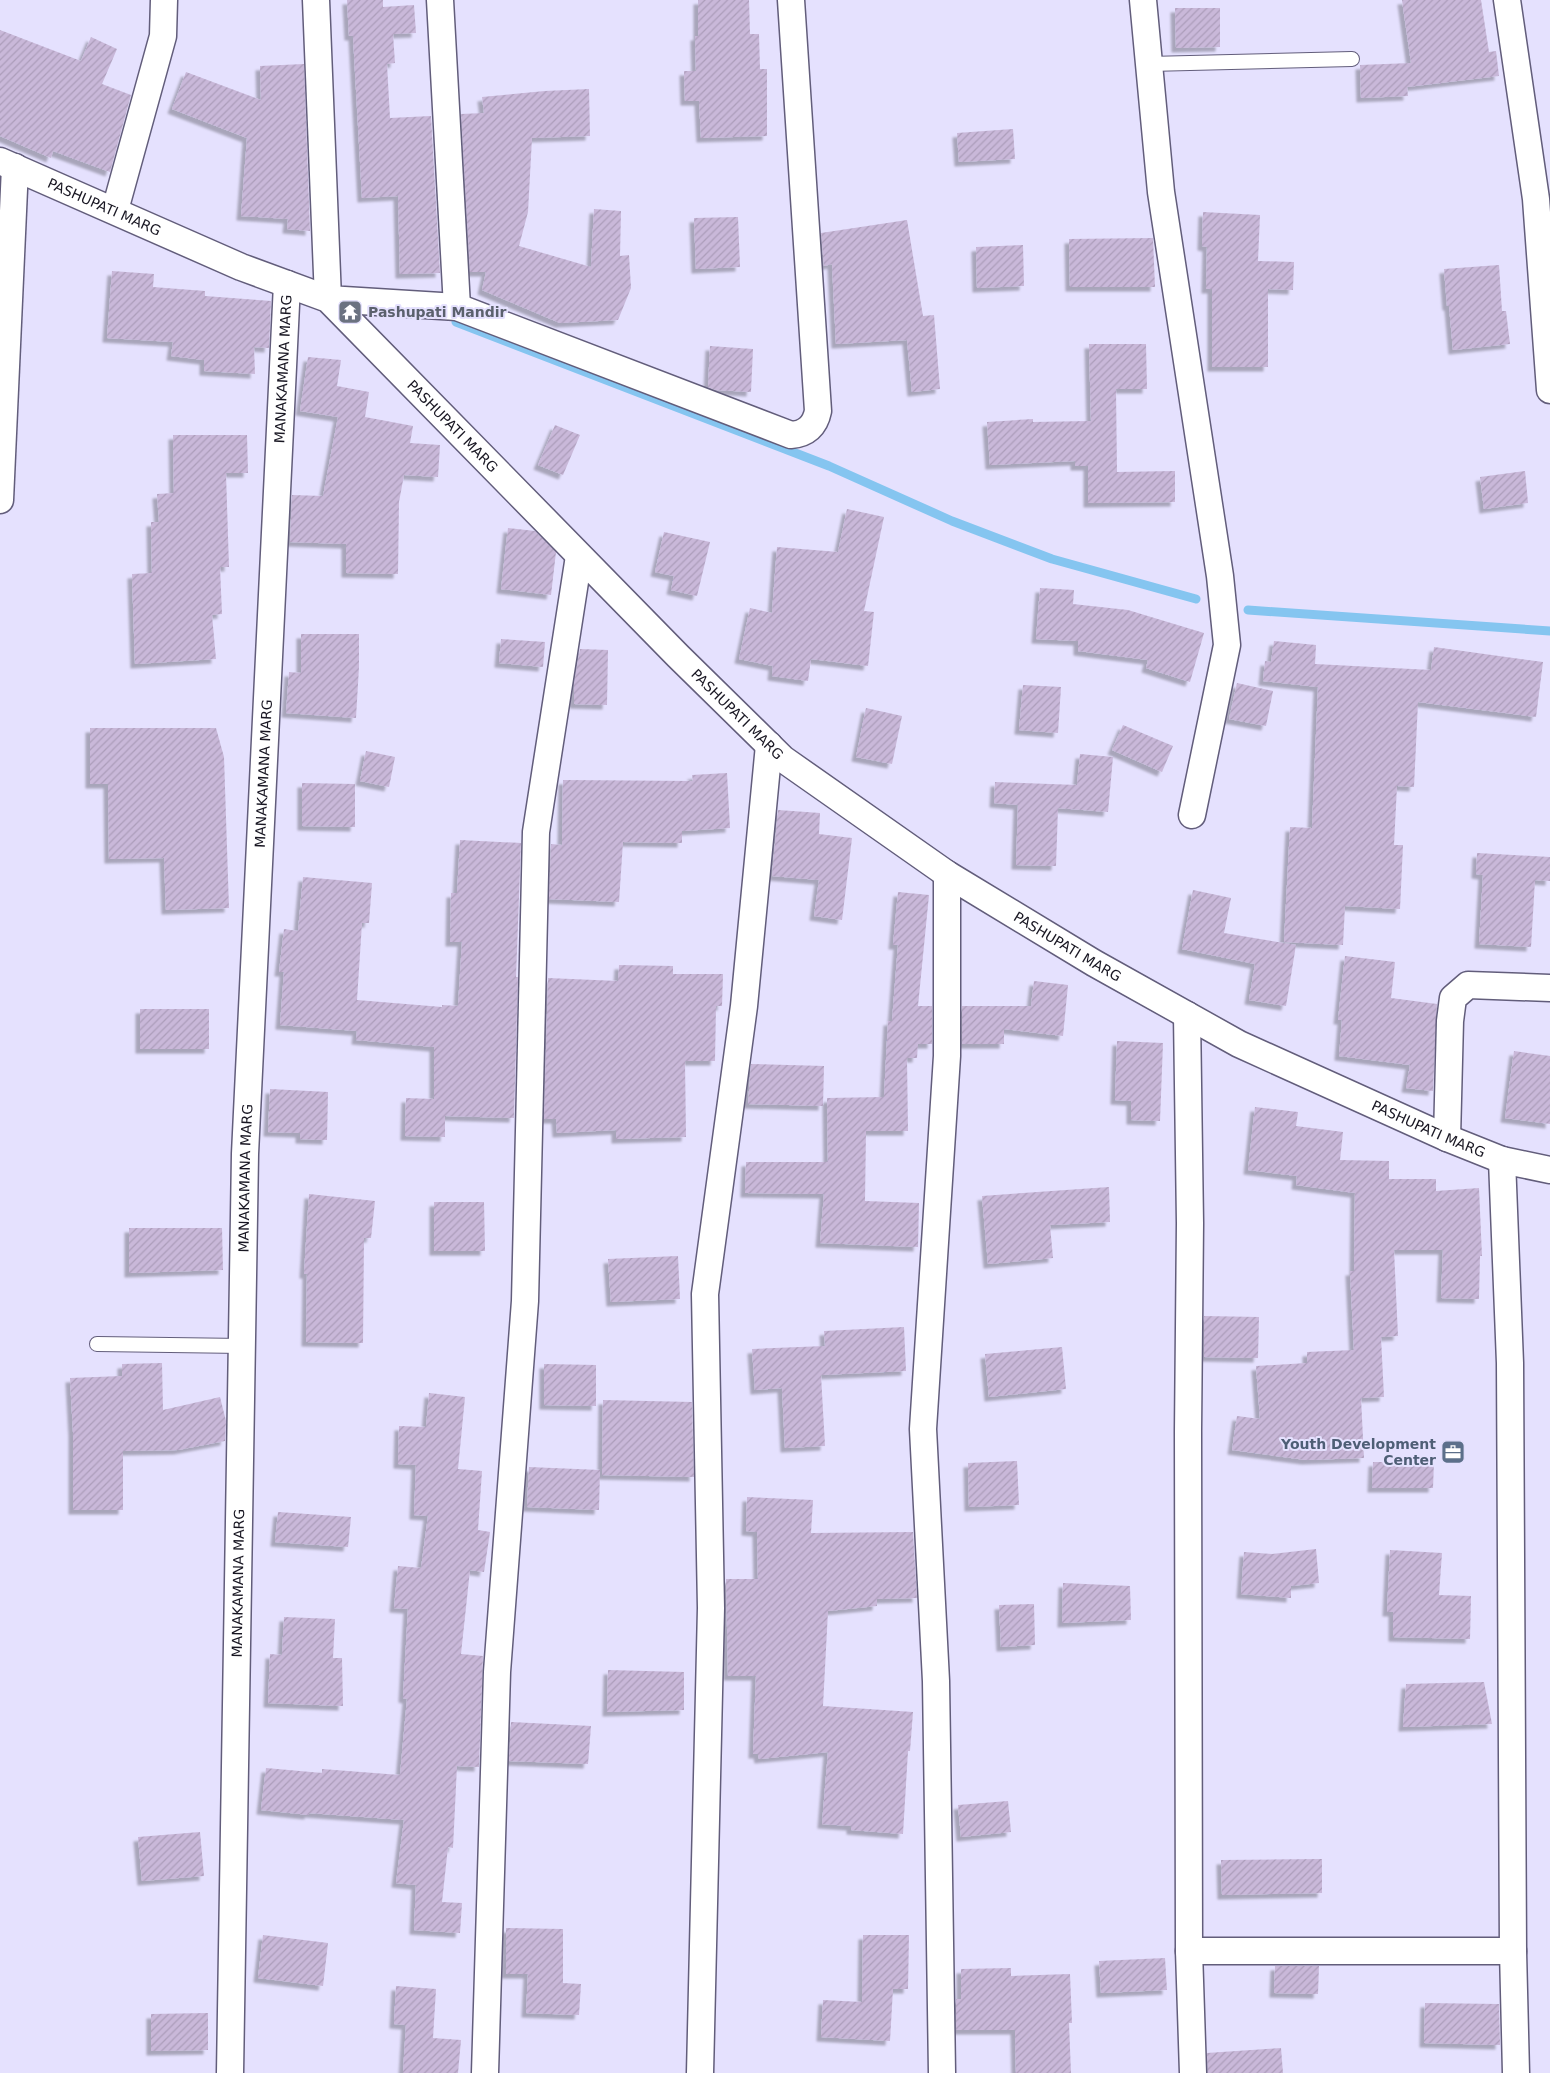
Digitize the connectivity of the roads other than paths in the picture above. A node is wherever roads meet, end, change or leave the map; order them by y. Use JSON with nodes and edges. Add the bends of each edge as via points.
{"nodes":[{"id":1,"x":164,"y":0,"type":"edge"},
{"id":2,"x":316,"y":0,"type":"edge"},
{"id":3,"x":440,"y":0,"type":"edge"},
{"id":4,"x":791,"y":0,"type":"edge"},
{"id":5,"x":1143,"y":0,"type":"edge"},
{"id":6,"x":1506,"y":0,"type":"edge"},
{"id":7,"x":1352,"y":59,"type":"dead end"},
{"id":8,"x":1149,"y":64,"type":"junction"},
{"id":9,"x":8,"y":164,"type":"edge"},
{"id":10,"x":115,"y":210,"type":"junction"},
{"id":11,"x":286,"y":284,"type":"junction"},
{"id":12,"x":328,"y":299,"type":"junction"},
{"id":13,"x":456,"y":307,"type":"junction"},
{"id":14,"x":1550,"y":390,"type":"edge"},
{"id":15,"x":0,"y":500,"type":"edge"},
{"id":16,"x":579,"y":556,"type":"junction"},
{"id":17,"x":769,"y":745,"type":"junction"},
{"id":18,"x":1192,"y":815,"type":"dead end"},
{"id":19,"x":947,"y":874,"type":"junction"},
{"id":20,"x":1550,"y":988,"type":"edge"},
{"id":21,"x":1187,"y":1015,"type":"junction"},
{"id":22,"x":1447,"y":1138,"type":"junction"},
{"id":23,"x":1502,"y":1160,"type":"junction"},
{"id":24,"x":1550,"y":1170,"type":"edge"},
{"id":25,"x":97,"y":1344,"type":"dead end"},
{"id":26,"x":243,"y":1346,"type":"junction"},
{"id":27,"x":1189,"y":1951,"type":"junction"},
{"id":28,"x":1513,"y":1951,"type":"junction"},
{"id":29,"x":230,"y":2073,"type":"edge"},
{"id":30,"x":485,"y":2073,"type":"edge"},
{"id":31,"x":700,"y":2073,"type":"edge"},
{"id":32,"x":942,"y":2073,"type":"edge"},
{"id":33,"x":1193,"y":2073,"type":"edge"},
{"id":34,"x":1516,"y":2073,"type":"edge"}],
"edges":[{"from":1,"to":10,"type":"street","via":[[163,36]]},
{"from":2,"to":12,"type":"street"},
{"from":3,"to":13,"type":"street"},
{"from":4,"to":13,"type":"street","via":[[818,411],[816,421],[809,428],[801,434],[791,435]]},
{"from":5,"to":8,"type":"street"},
{"from":6,"to":14,"type":"street","via":[[1536,199]]},
{"from":7,"to":8,"type":"lane"},
{"from":8,"to":18,"type":"street","via":[[1161,192],[1220,576],[1227,645]]},
{"from":9,"to":10,"type":"street","name":"PASHUPATI MARG"},
{"from":9,"to":15,"type":"street"},
{"from":10,"to":11,"type":"street","name":"PASHUPATI MARG"},
{"from":11,"to":12,"type":"street","name":"PASHUPATI MARG"},
{"from":11,"to":26,"type":"street","name":"MANAKAMANA MARG","via":[[245,1154]]},
{"from":12,"to":13,"type":"street"},
{"from":12,"to":16,"type":"street","name":"PASHUPATI MARG"},
{"from":16,"to":17,"type":"street","name":"PASHUPATI MARG"},
{"from":16,"to":30,"type":"street","via":[[536,832],[525,1301],[497,1672]]},
{"from":17,"to":19,"type":"street","name":"PASHUPATI MARG","via":[[784,759]]},
{"from":17,"to":31,"type":"street","via":[[744,1006],[705,1294],[711,1608]]},
{"from":19,"to":21,"type":"street","name":"PASHUPATI MARG"},
{"from":19,"to":32,"type":"street","via":[[947,1056],[923,1429],[936,1681]]},
{"from":20,"to":22,"type":"street","via":[[1468,985],[1453,998]]},
{"from":21,"to":22,"type":"street","name":"PASHUPATI MARG","via":[[1239,1044]]},
{"from":21,"to":27,"type":"street","via":[[1190,1223]]},
{"from":22,"to":23,"type":"street","name":"PASHUPATI MARG"},
{"from":23,"to":24,"type":"street","name":"PASHUPATI MARG"},
{"from":23,"to":28,"type":"street","via":[[1510,1363]]},
{"from":25,"to":26,"type":"lane"},
{"from":26,"to":29,"type":"street","name":"MANAKAMANA MARG"},
{"from":27,"to":28,"type":"street"},
{"from":27,"to":33,"type":"street"},
{"from":28,"to":34,"type":"street"}]}
